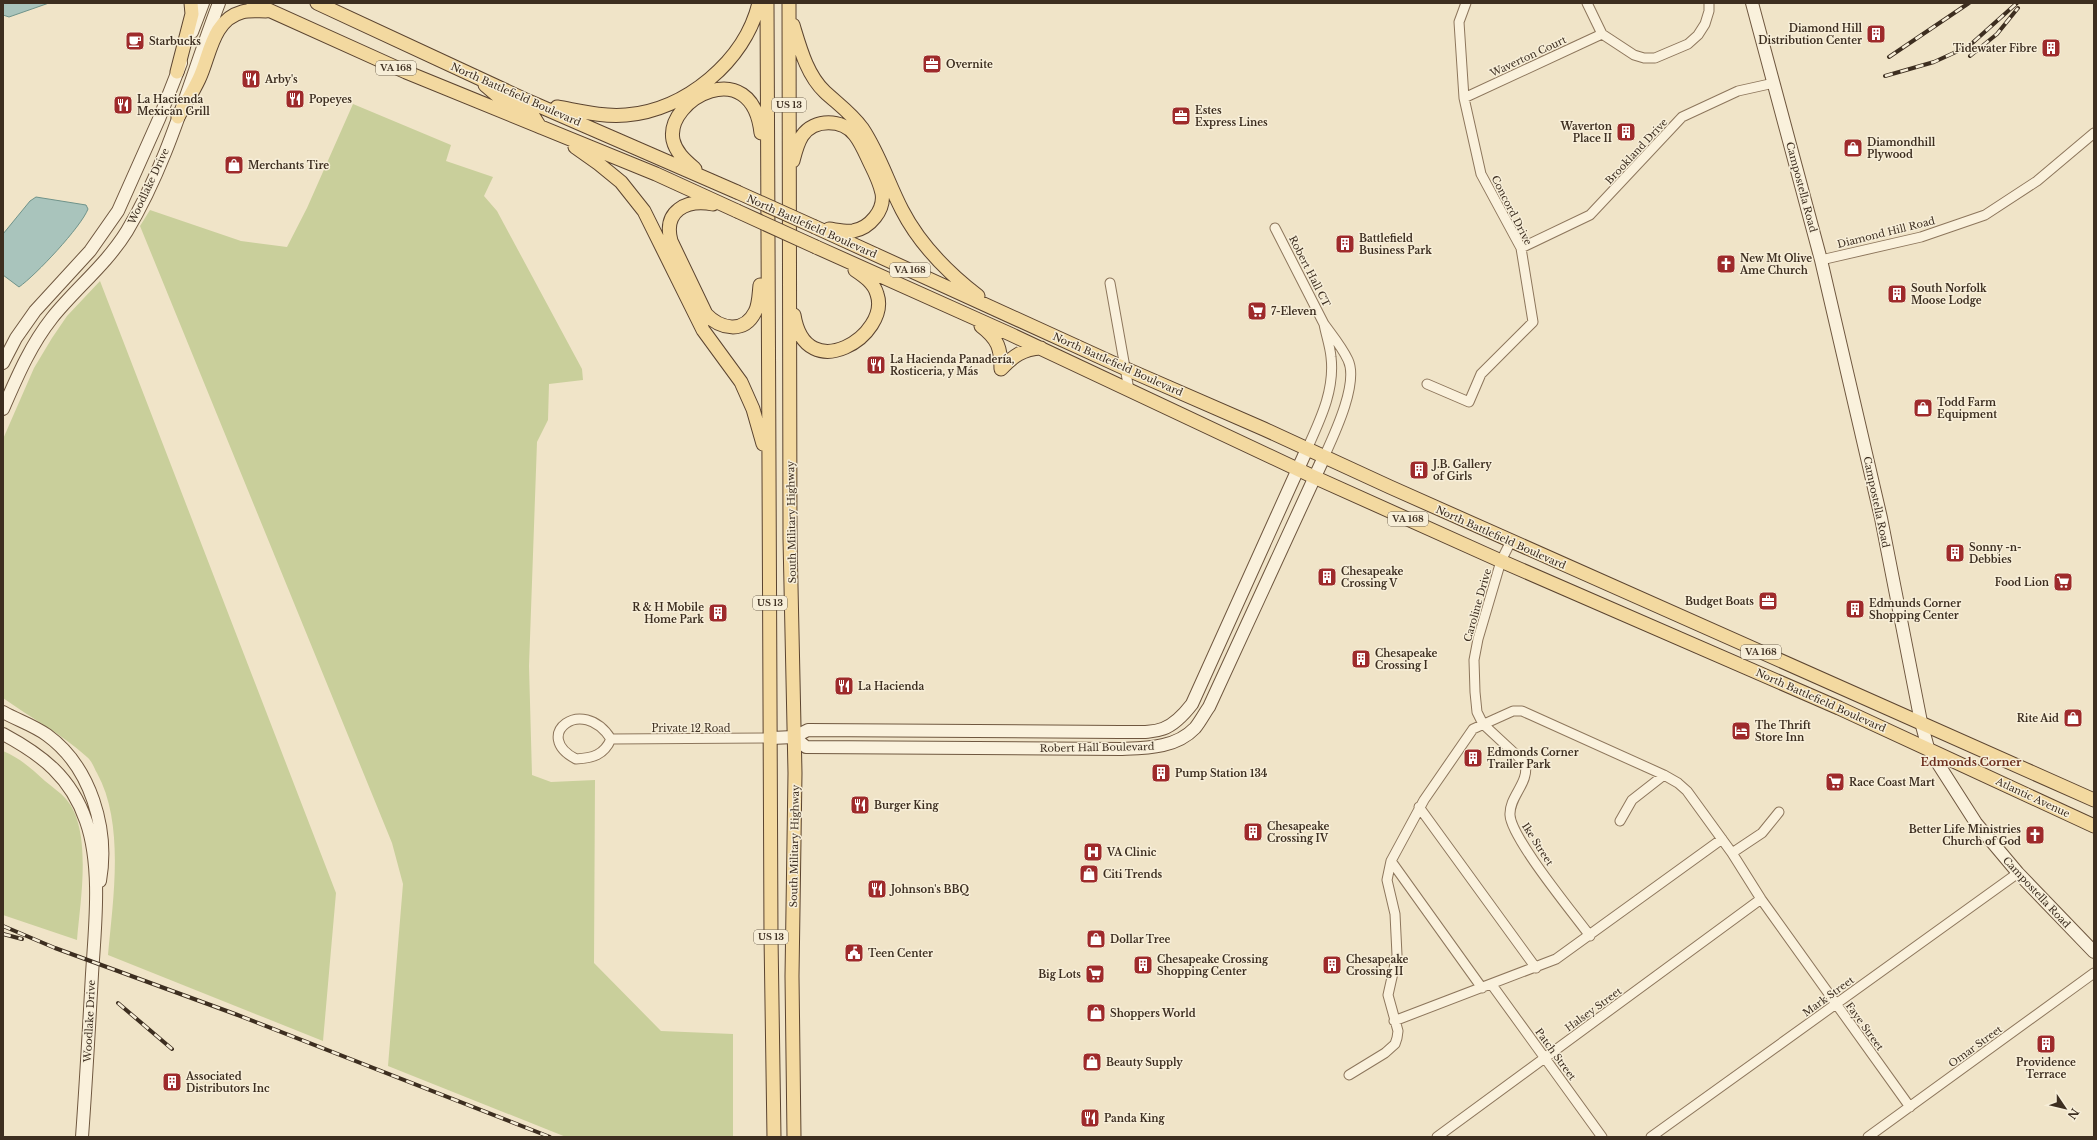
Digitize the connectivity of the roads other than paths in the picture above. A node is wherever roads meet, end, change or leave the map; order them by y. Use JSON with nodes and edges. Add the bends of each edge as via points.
{"nodes":[{"id":1,"x":191,"y":3,"type":"edge"},
{"id":2,"x":203,"y":3,"type":"edge"},
{"id":3,"x":219,"y":3,"type":"edge"},
{"id":4,"x":253,"y":3,"type":"edge"},
{"id":5,"x":317,"y":3,"type":"edge"},
{"id":6,"x":759,"y":3,"type":"edge"},
{"id":7,"x":767,"y":3,"type":"edge"},
{"id":8,"x":1466,"y":3,"type":"edge"},
{"id":9,"x":1587,"y":3,"type":"edge"},
{"id":10,"x":1709,"y":3,"type":"edge"},
{"id":11,"x":1752,"y":3,"type":"edge"},
{"id":12,"x":789,"y":7,"type":"edge"},
{"id":13,"x":271,"y":11,"type":"junction"},
{"id":14,"x":1602,"y":34,"type":"junction"},
{"id":15,"x":177,"y":72,"type":"junction"},
{"id":16,"x":474,"y":75,"type":"junction"},
{"id":17,"x":1774,"y":83,"type":"junction"},
{"id":18,"x":1464,"y":98,"type":"junction"},
{"id":19,"x":528,"y":101,"type":"junction"},
{"id":20,"x":178,"y":116,"type":"junction"},
{"id":21,"x":540,"y":127,"type":"junction"},
{"id":22,"x":553,"y":132,"type":"junction"},
{"id":23,"x":2094,"y":133,"type":"edge"},
{"id":24,"x":713,"y":181,"type":"junction"},
{"id":25,"x":767,"y":189,"type":"junction"},
{"id":26,"x":788,"y":199,"type":"junction"},
{"id":27,"x":737,"y":211,"type":"junction"},
{"id":28,"x":815,"y":227,"type":"junction"},
{"id":29,"x":1275,"y":228,"type":"dead end"},
{"id":30,"x":767,"y":240,"type":"junction"},
{"id":31,"x":816,"y":246,"type":"junction"},
{"id":32,"x":1521,"y":248,"type":"junction"},
{"id":33,"x":788,"y":250,"type":"junction"},
{"id":34,"x":1821,"y":260,"type":"junction"},
{"id":35,"x":1110,"y":283,"type":"dead end"},
{"id":36,"x":1005,"y":313,"type":"junction"},
{"id":37,"x":965,"y":314,"type":"junction"},
{"id":38,"x":1324,"y":324,"type":"junction"},
{"id":39,"x":1041,"y":348,"type":"junction"},
{"id":40,"x":3,"y":363,"type":"edge"},
{"id":41,"x":1124,"y":368,"type":"junction"},
{"id":42,"x":1427,"y":384,"type":"dead end"},
{"id":43,"x":1129,"y":390,"type":"junction"},
{"id":44,"x":3,"y":409,"type":"edge"},
{"id":45,"x":1307,"y":449,"type":"junction"},
{"id":46,"x":1324,"y":457,"type":"junction"},
{"id":47,"x":768,"y":468,"type":"junction"},
{"id":48,"x":1297,"y":470,"type":"junction"},
{"id":49,"x":1314,"y":477,"type":"junction"},
{"id":50,"x":1511,"y":541,"type":"junction"},
{"id":51,"x":1501,"y":561,"type":"junction"},
{"id":52,"x":1202,"y":682,"type":"junction"},
{"id":53,"x":3,"y":712,"type":"edge"},
{"id":54,"x":1921,"y":722,"type":"junction"},
{"id":55,"x":1482,"y":724,"type":"junction"},
{"id":56,"x":3,"y":734,"type":"edge"},
{"id":57,"x":794,"y":737,"type":"junction"},
{"id":58,"x":1184,"y":737,"type":"junction"},
{"id":59,"x":771,"y":738,"type":"junction"},
{"id":60,"x":610,"y":739,"type":"junction"},
{"id":61,"x":1928,"y":748,"type":"junction"},
{"id":62,"x":1664,"y":775,"type":"junction"},
{"id":63,"x":2094,"y":800,"type":"edge"},
{"id":64,"x":1419,"y":807,"type":"junction"},
{"id":65,"x":1779,"y":812,"type":"dead end"},
{"id":66,"x":1620,"y":821,"type":"dead end"},
{"id":67,"x":2094,"y":826,"type":"edge"},
{"id":68,"x":1722,"y":839,"type":"junction"},
{"id":69,"x":1732,"y":853,"type":"junction"},
{"id":70,"x":1391,"y":861,"type":"junction"},
{"id":71,"x":2018,"y":873,"type":"junction"},
{"id":72,"x":1761,"y":899,"type":"junction"},
{"id":73,"x":96,"y":906,"type":"junction"},
{"id":74,"x":1590,"y":936,"type":"junction"},
{"id":75,"x":2094,"y":952,"type":"edge"},
{"id":76,"x":1536,"y":968,"type":"junction"},
{"id":77,"x":2094,"y":973,"type":"edge"},
{"id":78,"x":1492,"y":985,"type":"junction"},
{"id":79,"x":1482,"y":988,"type":"junction"},
{"id":80,"x":1835,"y":1004,"type":"junction"},
{"id":81,"x":1394,"y":1021,"type":"junction"},
{"id":82,"x":1545,"y":1058,"type":"junction"},
{"id":83,"x":1349,"y":1075,"type":"dead end"},
{"id":84,"x":1910,"y":1107,"type":"junction"},
{"id":85,"x":82,"y":1137,"type":"edge"},
{"id":86,"x":774,"y":1137,"type":"edge"},
{"id":87,"x":794,"y":1137,"type":"edge"},
{"id":88,"x":1437,"y":1137,"type":"edge"},
{"id":89,"x":1602,"y":1137,"type":"edge"},
{"id":90,"x":1651,"y":1137,"type":"edge"},
{"id":91,"x":1868,"y":1137,"type":"edge"}],
"edges":[{"from":1,"to":15,"type":"main road","via":[[192,14]]},
{"from":2,"to":15,"type":"street","name":"Woodlake Drive"},
{"from":3,"to":20,"type":"street","name":"Woodlake Drive"},
{"from":4,"to":13,"type":"main road","name":"North Battlefield Boulevard","number":"VA 168"},
{"from":5,"to":16,"type":"main road","name":"North Battlefield Boulevard","number":"VA 168"},
{"from":6,"to":19,"type":"main road","via":[[750,28],[728,62],[701,84],[666,104],[628,115],[610,116]]},
{"from":7,"to":25,"type":"main road","number":"US 13"},
{"from":8,"to":18,"type":"street","via":[[1459,22]]},
{"from":9,"to":14,"type":"street"},
{"from":10,"to":14,"type":"street","via":[[1705,24],[1698,35],[1688,44],[1655,58],[1634,55]]},
{"from":11,"to":17,"type":"street","name":"Campostella Road"},
{"from":12,"to":26,"type":"main road","name":"South Military Highway","number":"US 13"},
{"from":12,"to":36,"type":"main road","via":[[804,61],[824,91],[851,114],[862,128],[914,231],[946,269],[969,289]]},
{"from":13,"to":20,"type":"main road","via":[[242,12],[220,28],[199,79]]},
{"from":13,"to":21,"type":"main road","name":"North Battlefield Boulevard","number":"VA 168","via":[[406,72]]},
{"from":14,"to":18,"type":"street","name":"Waverton Court"},
{"from":15,"to":40,"type":"street","name":"Woodlake Drive","via":[[118,211],[90,251],[35,311],[16,338]]},
{"from":16,"to":19,"type":"main road","name":"North Battlefield Boulevard","number":"VA 168"},
{"from":16,"to":21,"type":"main road","via":[[499,97],[530,111]]},
{"from":17,"to":32,"type":"street","name":"Brookland Drive","via":[[1738,91],[1682,117],[1590,215]]},
{"from":17,"to":34,"type":"street","name":"Campostella Road"},
{"from":18,"to":32,"type":"street","name":"Concord Drive","via":[[1481,174]]},
{"from":19,"to":24,"type":"main road","name":"North Battlefield Boulevard","number":"VA 168"},
{"from":20,"to":44,"type":"street","name":"Woodlake Drive","via":[[152,182],[126,232],[97,271],[42,332],[25,360]]},
{"from":21,"to":22,"type":"main road","number":"VA 168"},
{"from":22,"to":27,"type":"main road","name":"North Battlefield Boulevard","number":"VA 168","via":[[656,174]]},
{"from":22,"to":47,"type":"main road","via":[[615,177],[644,211],[703,330],[741,382],[754,410]]},
{"from":23,"to":34,"type":"street","name":"Diamond Hill Road","via":[[2038,180],[1985,215],[1921,237]]},
{"from":24,"to":25,"type":"main road","via":[[684,159],[677,150],[673,140],[673,128],[676,118],[697,98],[713,89],[733,89],[750,100],[759,121]]},
{"from":24,"to":28,"type":"main road","name":"North Battlefield Boulevard","number":"VA 168","bridge":true},
{"from":25,"to":30,"type":"main road","number":"US 13"},
{"from":26,"to":28,"type":"main road","via":[[793,162],[803,134],[823,123],[835,123],[855,134],[882,194],[878,214],[867,225],[853,231]]},
{"from":26,"to":33,"type":"main road","name":"South Military Highway","number":"US 13"},
{"from":27,"to":30,"type":"main road","via":[[712,203],[697,202],[678,209],[669,224],[671,241],[706,314],[713,322],[732,328],[750,320],[756,311]]},
{"from":27,"to":31,"type":"main road","name":"North Battlefield Boulevard","number":"VA 168","bridge":true},
{"from":28,"to":36,"type":"main road","name":"North Battlefield Boulevard","number":"VA 168"},
{"from":29,"to":38,"type":"street","name":"Robert Hall CT"},
{"from":30,"to":47,"type":"main road","number":"US 13"},
{"from":31,"to":33,"type":"main road","via":[[865,277],[878,294],[878,310],[871,325],[853,343],[831,352],[809,345],[798,331]]},
{"from":31,"to":37,"type":"main road","name":"North Battlefield Boulevard","number":"VA 168"},
{"from":32,"to":42,"type":"street","name":"Concord Drive","via":[[1533,322],[1481,374],[1469,402]]},
{"from":33,"to":57,"type":"main road","name":"South Military Highway","number":"US 13"},
{"from":34,"to":54,"type":"street","name":"Campostella Road","via":[[1881,518]]},
{"from":35,"to":41,"type":"street"},
{"from":36,"to":41,"type":"main road","name":"North Battlefield Boulevard","number":"VA 168"},
{"from":37,"to":39,"type":"main road","name":"North Battlefield Boulevard","number":"VA 168"},
{"from":37,"to":39,"type":"main road","via":[[995,339],[1001,352],[1001,369],[1023,351]]},
{"from":38,"to":45,"type":"street","name":"Robert Hall CT","via":[[1331,358],[1330,386],[1327,402]]},
{"from":38,"to":46,"type":"street","name":"Robert Hall CT","via":[[1348,361],[1350,376],[1348,392]]},
{"from":39,"to":43,"type":"main road","name":"North Battlefield Boulevard","number":"VA 168"},
{"from":41,"to":43,"type":"street"},
{"from":41,"to":45,"type":"main road","name":"North Battlefield Boulevard","number":"VA 168"},
{"from":43,"to":48,"type":"main road","name":"North Battlefield Boulevard","number":"VA 168"},
{"from":45,"to":46,"type":"main road","name":"North Battlefield Boulevard","number":"VA 168"},
{"from":45,"to":48,"type":"street","name":"Robert Hall Boulevard"},
{"from":46,"to":49,"type":"street","name":"Robert Hall Boulevard"},
{"from":46,"to":50,"type":"main road","name":"North Battlefield Boulevard","number":"VA 168"},
{"from":47,"to":59,"type":"main road","number":"US 13"},
{"from":48,"to":49,"type":"main road","name":"North Battlefield Boulevard","number":"VA 168"},
{"from":48,"to":52,"type":"street","name":"Robert Hall Boulevard"},
{"from":49,"to":51,"type":"main road","name":"North Battlefield Boulevard","number":"VA 168"},
{"from":49,"to":58,"type":"street","name":"Robert Hall Boulevard","via":[[1208,707],[1195,728]]},
{"from":50,"to":51,"type":"street","name":"Caroline Drive"},
{"from":50,"to":54,"type":"main road","name":"North Battlefield Boulevard","number":"VA 168"},
{"from":51,"to":55,"type":"street","name":"Caroline Drive","via":[[1474,660],[1477,712]]},
{"from":51,"to":61,"type":"main road","name":"North Battlefield Boulevard","number":"VA 168"},
{"from":52,"to":57,"type":"street","name":"Robert Hall Boulevard","via":[[1192,704],[1180,720],[1168,728],[1152,732],[808,730]]},
{"from":52,"to":58,"type":"street","via":[[1201,703],[1186,728]]},
{"from":53,"to":73,"type":"street","name":"Woodlake Drive","via":[[47,735],[71,759],[87,785],[98,813],[102,836],[102,870]]},
{"from":54,"to":61,"type":"street","name":"Campostella Road"},
{"from":54,"to":63,"type":"main road","number":"VA 168"},
{"from":55,"to":62,"type":"street","via":[[1513,711],[1522,711]]},
{"from":55,"to":64,"type":"street","via":[[1473,729]]},
{"from":55,"to":74,"type":"street","name":"Ike Street","via":[[1525,764],[1526,775],[1510,814],[1512,824],[1532,857]]},
{"from":56,"to":73,"type":"street","name":"Woodlake Drive","via":[[25,745],[49,764],[68,785],[79,804],[93,847]]},
{"from":57,"to":58,"type":"street","name":"Robert Hall Boulevard","via":[[806,747],[1122,749],[1152,748]]},
{"from":57,"to":59,"type":"street","name":"Robert Hall Boulevard"},
{"from":57,"to":87,"type":"main road","name":"South Military Highway","number":"US 13"},
{"from":59,"to":60,"type":"street","name":"Private 12 Road"},
{"from":59,"to":86,"type":"main road","number":"US 13"},
{"from":60,"to":60,"type":"street","via":[[599,724],[592,720],[575,719],[560,729],[558,738],[564,751],[576,759],[598,756],[605,750]]},
{"from":61,"to":67,"type":"main road","name":"Atlantic Avenue","number":"VA 168"},
{"from":61,"to":71,"type":"street","name":"Campostella Road","via":[[1976,823]]},
{"from":62,"to":66,"type":"street","via":[[1632,800]]},
{"from":62,"to":68,"type":"street","via":[[1687,791]]},
{"from":64,"to":70,"type":"street"},
{"from":64,"to":76,"type":"street"},
{"from":65,"to":69,"type":"street","via":[[1762,834]]},
{"from":68,"to":69,"type":"street"},
{"from":68,"to":74,"type":"street"},
{"from":69,"to":72,"type":"street"},
{"from":70,"to":79,"type":"street"},
{"from":70,"to":81,"type":"street","via":[[1387,880],[1395,914],[1397,955],[1388,995]]},
{"from":71,"to":75,"type":"street","name":"Campostella Road"},
{"from":71,"to":80,"type":"street","name":"Mark Street"},
{"from":72,"to":80,"type":"street","name":"Faye Street"},
{"from":72,"to":82,"type":"street","name":"Halsey Street"},
{"from":73,"to":85,"type":"street","name":"Woodlake Drive"},
{"from":74,"to":76,"type":"street","via":[[1556,959]]},
{"from":76,"to":78,"type":"street"},
{"from":77,"to":84,"type":"street","name":"Omar Street"},
{"from":78,"to":79,"type":"street"},
{"from":78,"to":82,"type":"street","name":"Patch Street"},
{"from":79,"to":81,"type":"street"},
{"from":80,"to":84,"type":"street","name":"Faye Street"},
{"from":80,"to":90,"type":"street","name":"Mark Street"},
{"from":81,"to":83,"type":"street","via":[[1398,1031],[1395,1044]]},
{"from":82,"to":88,"type":"street","name":"Halsey Street"},
{"from":82,"to":89,"type":"street","name":"Patch Street"},
{"from":84,"to":91,"type":"street","name":"Omar Street"}]}
